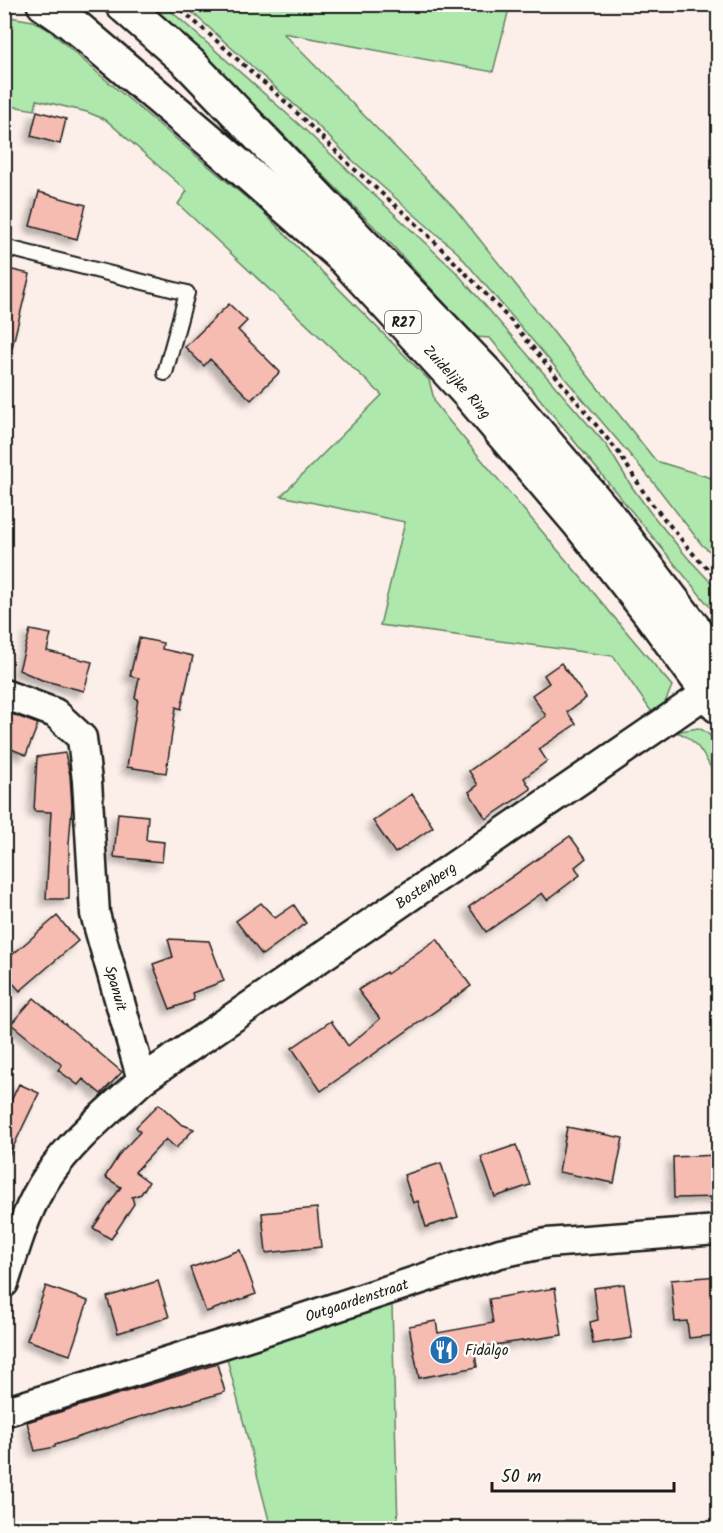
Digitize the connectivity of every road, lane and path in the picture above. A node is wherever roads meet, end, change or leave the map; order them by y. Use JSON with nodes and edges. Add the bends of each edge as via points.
{"nodes":[{"id":1,"x":44,"y":4,"type":"edge"},
{"id":2,"x":122,"y":4,"type":"edge"},
{"id":3,"x":174,"y":4,"type":"edge"},
{"id":4,"x":4,"y":247,"type":"edge"},
{"id":5,"x":165,"y":373,"type":"dead end"},
{"id":6,"x":718,"y":579,"type":"edge"},
{"id":7,"x":718,"y":660,"type":"edge"},
{"id":8,"x":4,"y":694,"type":"edge"},
{"id":9,"x":713,"y":699,"type":"edge"},
{"id":10,"x":142,"y":1080,"type":"junction"},
{"id":11,"x":718,"y":1230,"type":"edge"},
{"id":12,"x":4,"y":1283,"type":"edge"},
{"id":13,"x":4,"y":1412,"type":"edge"}],
"edges":[{"from":1,"to":9,"type":"highway","name":"Zuidelijke Ring","number":"R27","via":[[343,257],[469,394],[579,523]]},
{"from":2,"to":7,"type":"highway","name":"Zuidelijke Ring","number":"R27","via":[[189,63],[488,375],[605,512]]},
{"from":3,"to":6,"type":"path","via":[[290,106],[484,292],[619,453],[648,499]]},
{"from":4,"to":5,"type":"lane","via":[[187,293]]},
{"from":8,"to":10,"type":"street","name":"Spanuit","via":[[55,712],[81,738],[95,915]]},
{"from":9,"to":10,"type":"street","name":"Bostenberg"},
{"from":10,"to":12,"type":"street","via":[[83,1134],[48,1175],[23,1225]]},
{"from":11,"to":13,"type":"street","name":"Outgaardenstraat","via":[[547,1243],[500,1253]]}]}
